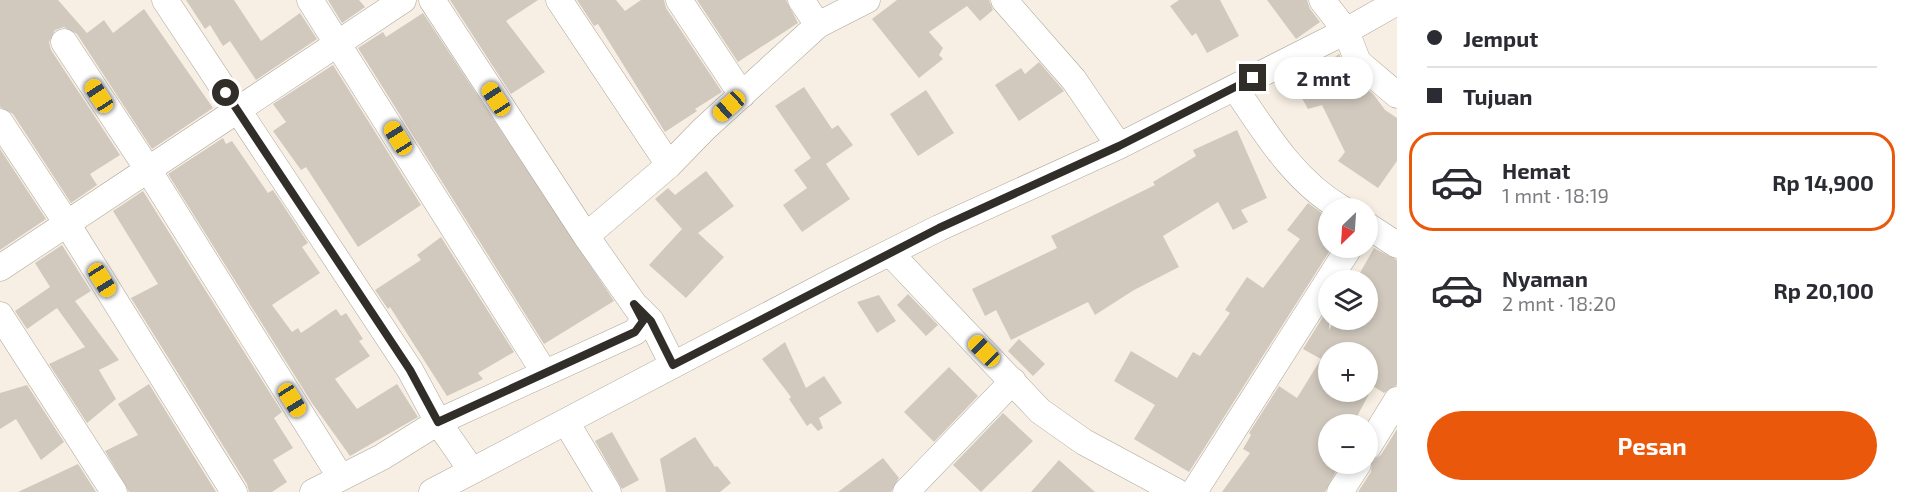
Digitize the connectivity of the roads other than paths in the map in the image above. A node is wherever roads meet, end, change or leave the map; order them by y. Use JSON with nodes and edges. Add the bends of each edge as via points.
{"nodes":[{"id":1,"x":165,"y":0,"type":"edge"},
{"id":2,"x":310,"y":0,"type":"edge"},
{"id":3,"x":403,"y":0,"type":"edge"},
{"id":4,"x":432,"y":0,"type":"edge"},
{"id":5,"x":559,"y":0,"type":"edge"},
{"id":6,"x":679,"y":0,"type":"edge"},
{"id":7,"x":801,"y":0,"type":"edge"},
{"id":8,"x":867,"y":0,"type":"edge"},
{"id":9,"x":1004,"y":0,"type":"edge"},
{"id":10,"x":1322,"y":0,"type":"edge"},
{"id":11,"x":1397,"y":2,"type":"edge"},
{"id":12,"x":818,"y":25,"type":"junction"},
{"id":13,"x":1346,"y":31,"type":"junction"},
{"id":14,"x":64,"y":42,"type":"dead end"},
{"id":15,"x":338,"y":42,"type":"junction"},
{"id":16,"x":1235,"y":88,"type":"junction"},
{"id":17,"x":742,"y":95,"type":"junction"},
{"id":18,"x":1397,"y":95,"type":"edge"},
{"id":19,"x":238,"y":110,"type":"junction"},
{"id":20,"x":0,"y":122,"type":"edge"},
{"id":21,"x":1119,"y":146,"type":"junction"},
{"id":22,"x":669,"y":165,"type":"junction"},
{"id":23,"x":147,"y":168,"type":"junction"},
{"id":24,"x":1325,"y":198,"type":"edge"},
{"id":25,"x":66,"y":222,"type":"junction"},
{"id":26,"x":1378,"y":233,"type":"edge"},
{"id":27,"x":586,"y":237,"type":"junction"},
{"id":28,"x":1397,"y":245,"type":"edge"},
{"id":29,"x":890,"y":253,"type":"junction"},
{"id":30,"x":1342,"y":258,"type":"edge"},
{"id":31,"x":0,"y":268,"type":"edge"},
{"id":32,"x":634,"y":304,"type":"junction"},
{"id":33,"x":0,"y":315,"type":"edge"},
{"id":34,"x":673,"y":365,"type":"junction"},
{"id":35,"x":544,"y":372,"type":"junction"},
{"id":36,"x":1013,"y":381,"type":"junction"},
{"id":37,"x":1397,"y":400,"type":"edge"},
{"id":38,"x":566,"y":422,"type":"junction"},
{"id":39,"x":444,"y":431,"type":"junction"},
{"id":40,"x":1378,"y":431,"type":"edge"},
{"id":41,"x":469,"y":466,"type":"junction"},
{"id":42,"x":1352,"y":474,"type":"edge"},
{"id":43,"x":341,"y":478,"type":"junction"},
{"id":44,"x":114,"y":492,"type":"edge"},
{"id":45,"x":234,"y":492,"type":"edge"},
{"id":46,"x":313,"y":492,"type":"edge"},
{"id":47,"x":432,"y":492,"type":"edge"},
{"id":48,"x":608,"y":492,"type":"edge"},
{"id":49,"x":906,"y":492,"type":"edge"},
{"id":50,"x":1177,"y":492,"type":"edge"},
{"id":51,"x":1194,"y":492,"type":"edge"},
{"id":52,"x":1340,"y":492,"type":"edge"}],
"edges":[{"from":1,"to":19,"type":"street"},
{"from":2,"to":15,"type":"street"},
{"from":3,"to":15,"type":"street"},
{"from":4,"to":27,"type":"street"},
{"from":5,"to":22,"type":"street"},
{"from":6,"to":17,"type":"street"},
{"from":7,"to":12,"type":"street"},
{"from":8,"to":12,"type":"street"},
{"from":9,"to":21,"type":"street","via":[[1074,80]]},
{"from":10,"to":13,"type":"street"},
{"from":11,"to":13,"type":"street"},
{"from":12,"to":17,"type":"street"},
{"from":13,"to":16,"type":"street"},
{"from":13,"to":18,"type":"street","via":[[1363,69]]},
{"from":14,"to":23,"type":"street"},
{"from":15,"to":19,"type":"street"},
{"from":15,"to":35,"type":"street"},
{"from":16,"to":21,"type":"street"},
{"from":16,"to":24,"type":"street","via":[[1270,139],[1313,190]]},
{"from":17,"to":22,"type":"street"},
{"from":19,"to":23,"type":"street"},
{"from":19,"to":39,"type":"street","via":[[410,370]]},
{"from":20,"to":25,"type":"street"},
{"from":21,"to":29,"type":"street"},
{"from":22,"to":27,"type":"street"},
{"from":23,"to":25,"type":"street"},
{"from":23,"to":43,"type":"street"},
{"from":25,"to":31,"type":"street"},
{"from":25,"to":45,"type":"street"},
{"from":26,"to":28,"type":"street"},
{"from":27,"to":32,"type":"street"},
{"from":29,"to":34,"type":"street"},
{"from":29,"to":36,"type":"street"},
{"from":30,"to":51,"type":"street"},
{"from":32,"to":34,"type":"street","via":[[651,321]]},
{"from":32,"to":35,"type":"street","via":[[643,321],[635,332]]},
{"from":33,"to":44,"type":"street"},
{"from":34,"to":38,"type":"street"},
{"from":35,"to":39,"type":"street"},
{"from":36,"to":49,"type":"street"},
{"from":36,"to":50,"type":"street","via":[[1062,429]]},
{"from":37,"to":40,"type":"street"},
{"from":38,"to":41,"type":"street"},
{"from":38,"to":48,"type":"street"},
{"from":39,"to":41,"type":"street"},
{"from":39,"to":43,"type":"street"},
{"from":41,"to":47,"type":"street"},
{"from":42,"to":52,"type":"street"},
{"from":43,"to":46,"type":"street"}]}
